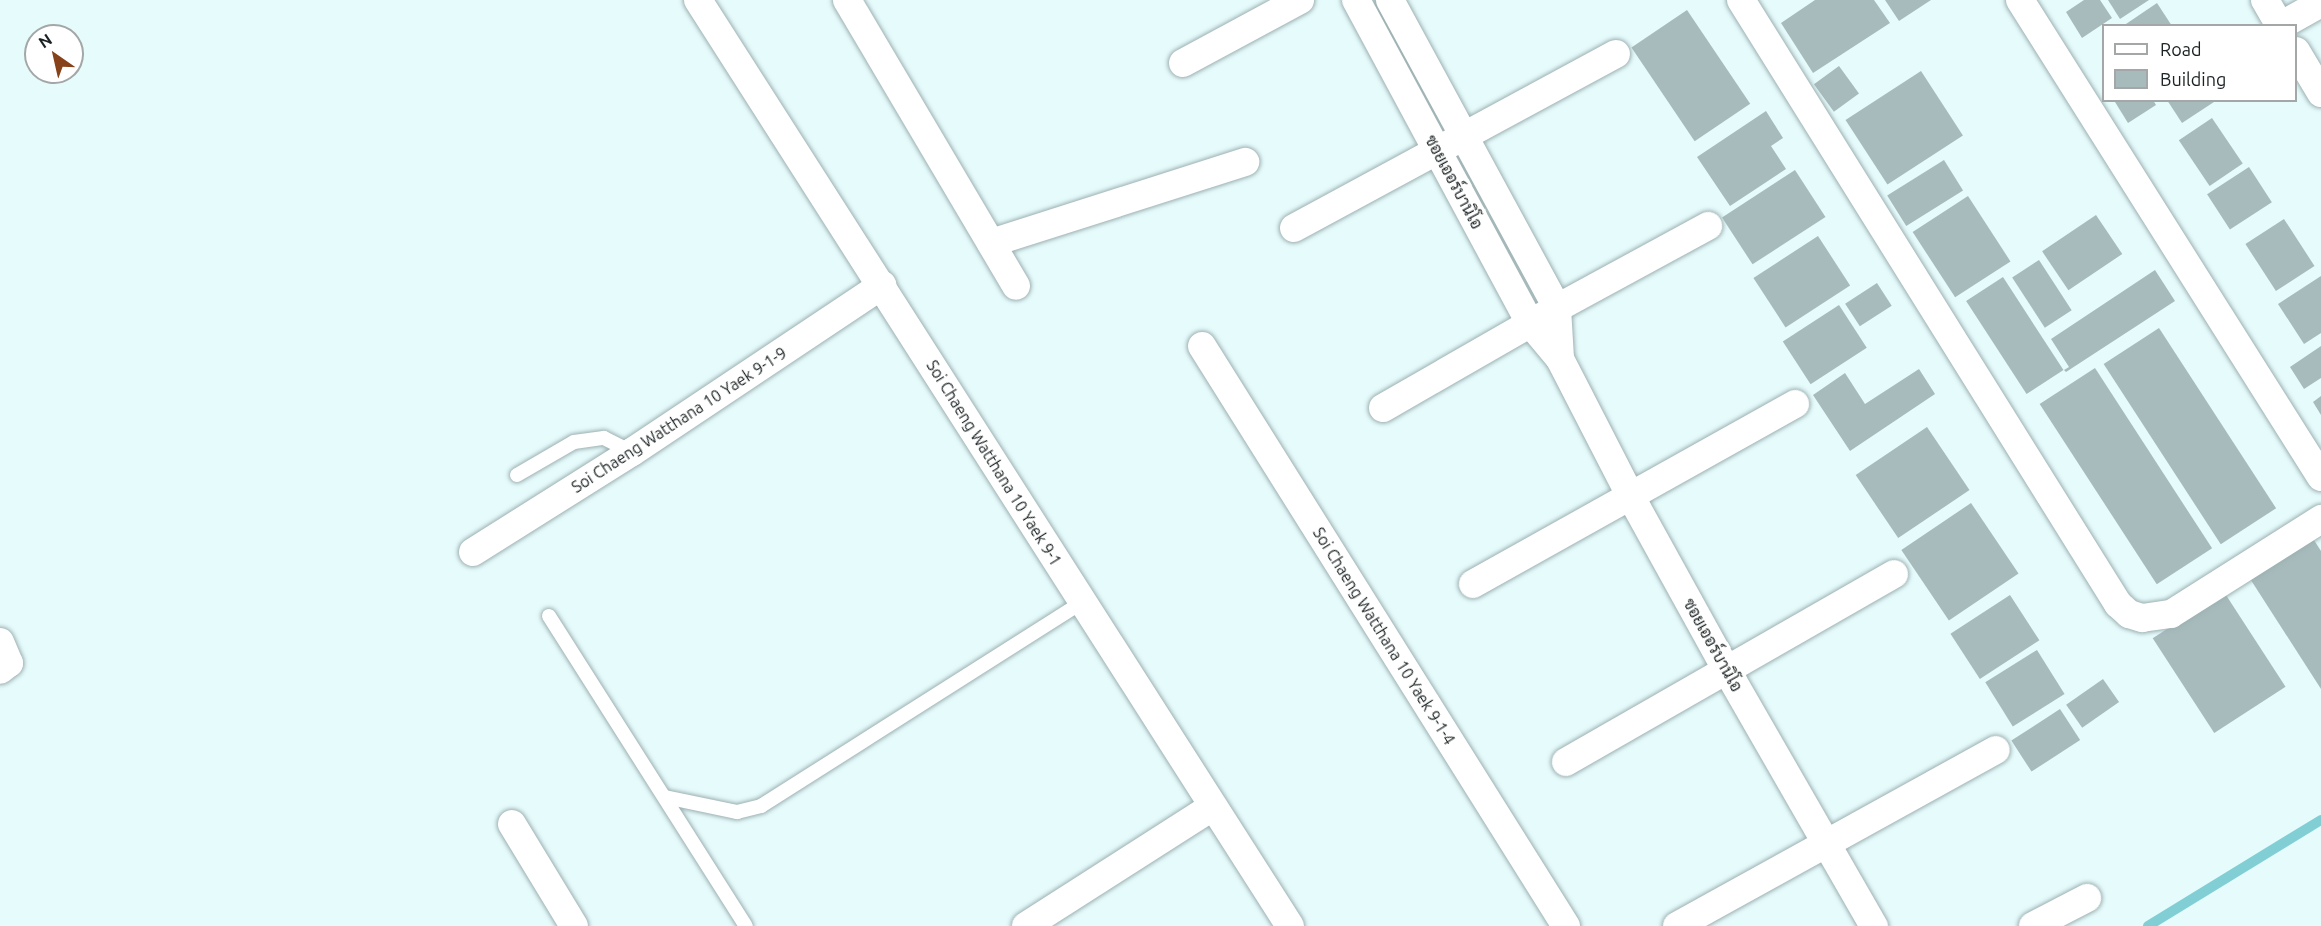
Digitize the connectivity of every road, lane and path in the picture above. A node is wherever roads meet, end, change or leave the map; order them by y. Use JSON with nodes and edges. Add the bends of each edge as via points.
{"nodes":[{"id":1,"x":698,"y":0,"type":"edge"},
{"id":2,"x":847,"y":0,"type":"edge"},
{"id":3,"x":1300,"y":0,"type":"edge"},
{"id":4,"x":1356,"y":0,"type":"edge"},
{"id":5,"x":1390,"y":0,"type":"edge"},
{"id":6,"x":1741,"y":0,"type":"edge"},
{"id":7,"x":2020,"y":0,"type":"edge"},
{"id":8,"x":2265,"y":0,"type":"edge"},
{"id":9,"x":2321,"y":3,"type":"edge"},
{"id":10,"x":2279,"y":24,"type":"edge"},
{"id":11,"x":2284,"y":24,"type":"edge"},
{"id":12,"x":1616,"y":54,"type":"dead end"},
{"id":13,"x":2297,"y":54,"type":"edge"},
{"id":14,"x":1184,"y":63,"type":"dead end"},
{"id":15,"x":2321,"y":93,"type":"edge"},
{"id":16,"x":1465,"y":138,"type":"junction"},
{"id":17,"x":1439,"y":151,"type":"junction"},
{"id":18,"x":1245,"y":162,"type":"dead end"},
{"id":19,"x":1708,"y":226,"type":"dead end"},
{"id":20,"x":1294,"y":228,"type":"dead end"},
{"id":21,"x":991,"y":243,"type":"junction"},
{"id":22,"x":882,"y":285,"type":"junction"},
{"id":23,"x":1016,"y":286,"type":"dead end"},
{"id":24,"x":1557,"y":308,"type":"junction"},
{"id":25,"x":1530,"y":323,"type":"junction"},
{"id":26,"x":1202,"y":346,"type":"dead end"},
{"id":27,"x":1560,"y":358,"type":"junction"},
{"id":28,"x":1795,"y":404,"type":"dead end"},
{"id":29,"x":1383,"y":408,"type":"dead end"},
{"id":30,"x":632,"y":452,"type":"junction"},
{"id":31,"x":518,"y":475,"type":"dead end"},
{"id":32,"x":2321,"y":477,"type":"edge"},
{"id":33,"x":1631,"y":496,"type":"junction"},
{"id":34,"x":2321,"y":519,"type":"edge"},
{"id":35,"x":473,"y":552,"type":"dead end"},
{"id":36,"x":1894,"y":574,"type":"dead end"},
{"id":37,"x":1473,"y":584,"type":"dead end"},
{"id":38,"x":1082,"y":602,"type":"junction"},
{"id":39,"x":549,"y":616,"type":"dead end"},
{"id":40,"x":0,"y":642,"type":"edge"},
{"id":41,"x":1726,"y":669,"type":"junction"},
{"id":42,"x":0,"y":670,"type":"edge"},
{"id":43,"x":1996,"y":750,"type":"dead end"},
{"id":44,"x":1566,"y":762,"type":"dead end"},
{"id":45,"x":664,"y":797,"type":"junction"},
{"id":46,"x":1212,"y":807,"type":"junction"},
{"id":47,"x":512,"y":824,"type":"dead end"},
{"id":48,"x":1826,"y":846,"type":"junction"},
{"id":49,"x":2087,"y":898,"type":"dead end"},
{"id":50,"x":574,"y":926,"type":"edge"},
{"id":51,"x":746,"y":926,"type":"edge"},
{"id":52,"x":1026,"y":926,"type":"edge"},
{"id":53,"x":1290,"y":926,"type":"edge"},
{"id":54,"x":1566,"y":926,"type":"edge"},
{"id":55,"x":1677,"y":926,"type":"edge"},
{"id":56,"x":1874,"y":926,"type":"edge"},
{"id":57,"x":2033,"y":926,"type":"edge"}],
"edges":[{"from":1,"to":22,"type":"street","name":"Soi Chaeng Watthana 10 Yaek 9-1"},
{"from":2,"to":21,"type":"street"},
{"from":3,"to":14,"type":"street"},
{"from":4,"to":17,"type":"street","name":"ซอยเออร์บานิโอ"},
{"from":5,"to":16,"type":"street","name":"ซอยเออร์บานิโอ"},
{"from":6,"to":34,"type":"street","via":[[2118,604],[2129,614],[2142,618],[2172,614]]},
{"from":7,"to":32,"type":"street"},
{"from":8,"to":10,"type":"street"},
{"from":9,"to":11,"type":"street"},
{"from":12,"to":16,"type":"street"},
{"from":13,"to":15,"type":"street"},
{"from":16,"to":17,"type":"street"},
{"from":16,"to":24,"type":"street","name":"ซอยเออร์บานิโอ"},
{"from":17,"to":20,"type":"street"},
{"from":17,"to":25,"type":"street","name":"ซอยเออร์บานิโอ"},
{"from":18,"to":21,"type":"street"},
{"from":19,"to":24,"type":"street"},
{"from":21,"to":23,"type":"street"},
{"from":22,"to":30,"type":"street","name":"Soi Chaeng Watthana 10 Yaek 9-1-9"},
{"from":22,"to":38,"type":"street","name":"Soi Chaeng Watthana 10 Yaek 9-1"},
{"from":24,"to":25,"type":"street"},
{"from":24,"to":27,"type":"street","name":"ซอยเออร์บานิโอ"},
{"from":25,"to":27,"type":"street","name":"ซอยเออร์บานิโอ"},
{"from":25,"to":29,"type":"street"},
{"from":26,"to":54,"type":"street","name":"Soi Chaeng Watthana 10 Yaek 9-1-4"},
{"from":27,"to":33,"type":"street","name":"ซอยเออร์บานิโอ"},
{"from":28,"to":33,"type":"street"},
{"from":30,"to":31,"type":"lane","via":[[604,438],[574,442]]},
{"from":30,"to":35,"type":"street","name":"Soi Chaeng Watthana 10 Yaek 9-1-9"},
{"from":33,"to":37,"type":"street"},
{"from":33,"to":41,"type":"street","name":"ซอยเออร์บานิโอ"},
{"from":36,"to":41,"type":"street"},
{"from":38,"to":45,"type":"lane","via":[[761,806],[737,812]]},
{"from":38,"to":46,"type":"street","name":"Soi Chaeng Watthana 10 Yaek 9-1"},
{"from":39,"to":45,"type":"lane"},
{"from":40,"to":42,"type":"street","via":[[9,663]]},
{"from":41,"to":44,"type":"street"},
{"from":41,"to":48,"type":"street","name":"ซอยเออร์บานิโอ"},
{"from":43,"to":48,"type":"street"},
{"from":45,"to":51,"type":"lane"},
{"from":46,"to":52,"type":"street"},
{"from":46,"to":53,"type":"street","name":"Soi Chaeng Watthana 10 Yaek 9-1"},
{"from":47,"to":50,"type":"street"},
{"from":48,"to":55,"type":"street"},
{"from":48,"to":56,"type":"street","name":"ซอยเออร์บานิโอ"},
{"from":49,"to":57,"type":"street"}]}
